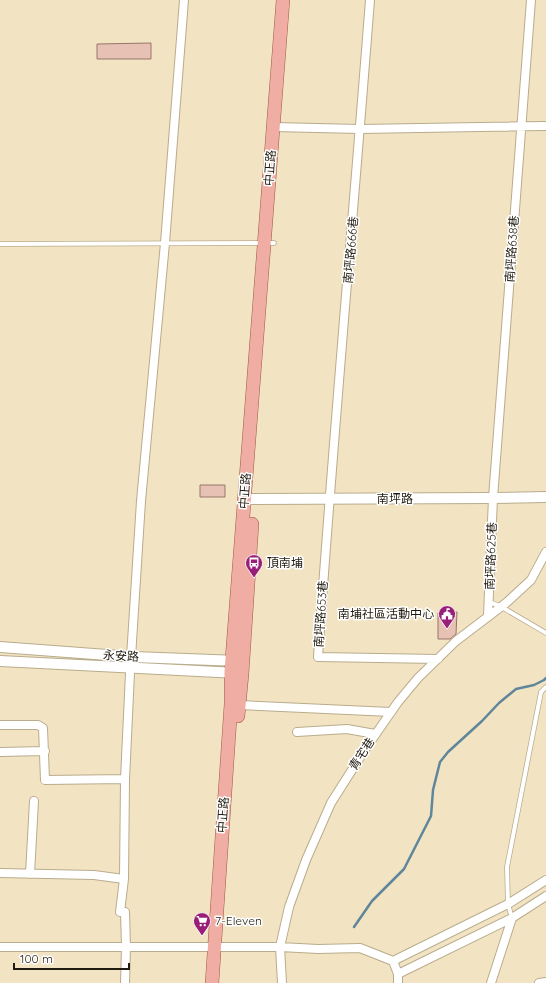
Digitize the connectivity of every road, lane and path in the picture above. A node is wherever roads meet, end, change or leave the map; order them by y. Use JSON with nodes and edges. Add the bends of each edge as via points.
{"nodes":[{"id":1,"x":184,"y":0,"type":"edge"},
{"id":2,"x":283,"y":0,"type":"edge"},
{"id":3,"x":292,"y":0,"type":"edge"},
{"id":4,"x":370,"y":0,"type":"edge"},
{"id":5,"x":531,"y":0,"type":"edge"},
{"id":6,"x":546,"y":126,"type":"edge"},
{"id":7,"x":277,"y":127,"type":"junction"},
{"id":8,"x":521,"y":127,"type":"junction"},
{"id":9,"x":360,"y":129,"type":"junction"},
{"id":10,"x":165,"y":243,"type":"junction"},
{"id":11,"x":269,"y":243,"type":"junction"},
{"id":12,"x":0,"y":244,"type":"edge"},
{"id":13,"x":546,"y":497,"type":"edge"},
{"id":14,"x":493,"y":498,"type":"junction"},
{"id":15,"x":249,"y":500,"type":"junction"},
{"id":16,"x":329,"y":500,"type":"junction"},
{"id":17,"x":546,"y":552,"type":"edge"},
{"id":18,"x":489,"y":602,"type":"junction"},
{"id":19,"x":500,"y":606,"type":"junction"},
{"id":20,"x":488,"y":615,"type":"junction"},
{"id":21,"x":546,"y":633,"type":"edge"},
{"id":22,"x":0,"y":647,"type":"edge"},
{"id":23,"x":131,"y":656,"type":"junction"},
{"id":24,"x":438,"y":659,"type":"junction"},
{"id":25,"x":0,"y":661,"type":"edge"},
{"id":26,"x":237,"y":667,"type":"junction"},
{"id":27,"x":130,"y":668,"type":"junction"},
{"id":28,"x":546,"y":687,"type":"edge"},
{"id":29,"x":239,"y":705,"type":"junction"},
{"id":30,"x":391,"y":712,"type":"junction"},
{"id":31,"x":0,"y":725,"type":"edge"},
{"id":32,"x":297,"y":732,"type":"dead end"},
{"id":33,"x":375,"y":734,"type":"junction"},
{"id":34,"x":45,"y":751,"type":"junction"},
{"id":35,"x":0,"y":752,"type":"edge"},
{"id":36,"x":125,"y":779,"type":"junction"},
{"id":37,"x":34,"y":801,"type":"dead end"},
{"id":38,"x":0,"y":873,"type":"edge"},
{"id":39,"x":30,"y":874,"type":"junction"},
{"id":40,"x":124,"y":878,"type":"junction"},
{"id":41,"x":546,"y":880,"type":"edge"},
{"id":42,"x":546,"y":896,"type":"edge"},
{"id":43,"x":508,"y":904,"type":"junction"},
{"id":44,"x":512,"y":918,"type":"junction"},
{"id":45,"x":0,"y":947,"type":"edge"},
{"id":46,"x":126,"y":947,"type":"junction"},
{"id":47,"x":218,"y":947,"type":"junction"},
{"id":48,"x":280,"y":947,"type":"junction"},
{"id":49,"x":393,"y":961,"type":"junction"},
{"id":50,"x":398,"y":979,"type":"edge"},
{"id":51,"x":546,"y":982,"type":"edge"},
{"id":52,"x":125,"y":983,"type":"edge"},
{"id":53,"x":212,"y":983,"type":"edge"},
{"id":54,"x":220,"y":983,"type":"edge"},
{"id":55,"x":282,"y":983,"type":"edge"},
{"id":56,"x":491,"y":983,"type":"edge"},
{"id":57,"x":539,"y":983,"type":"edge"}],
"edges":[{"from":1,"to":10,"type":"street"},
{"from":2,"to":7,"type":"main road","name":"中正路"},
{"from":3,"to":7,"type":"main road","name":"中正路"},
{"from":4,"to":9,"type":"street","name":"南坪路666巷"},
{"from":5,"to":8,"type":"street","name":"南坪路638巷"},
{"from":6,"to":8,"type":"street"},
{"from":7,"to":9,"type":"street"},
{"from":7,"to":11,"type":"main road","name":"中正路"},
{"from":8,"to":9,"type":"street"},
{"from":8,"to":14,"type":"street","name":"南坪路638巷"},
{"from":9,"to":16,"type":"street","name":"南坪路666巷"},
{"from":10,"to":11,"type":"lane"},
{"from":10,"to":12,"type":"lane"},
{"from":10,"to":23,"type":"street","via":[[141,501]]},
{"from":11,"to":15,"type":"main road","name":"中正路"},
{"from":13,"to":14,"type":"street","name":"南坪路"},
{"from":14,"to":16,"type":"street","name":"南坪路"},
{"from":14,"to":18,"type":"street","name":"南坪路625巷"},
{"from":15,"to":16,"type":"street","name":"南坪路"},
{"from":15,"to":26,"type":"main road","name":"中正路"},
{"from":16,"to":24,"type":"street","name":"南坪路653巷","via":[[318,657]]},
{"from":17,"to":19,"type":"street","name":"青宅巷","via":[[531,580]]},
{"from":18,"to":19,"type":"lane"},
{"from":18,"to":20,"type":"street","name":"南坪路625巷"},
{"from":19,"to":20,"type":"street","name":"青宅巷"},
{"from":19,"to":21,"type":"lane"},
{"from":20,"to":24,"type":"street","name":"青宅巷","via":[[456,640]]},
{"from":22,"to":23,"type":"street","name":"永安路"},
{"from":23,"to":26,"type":"street","name":"永安路"},
{"from":23,"to":27,"type":"street"},
{"from":24,"to":30,"type":"street","name":"青宅巷","via":[[418,678]]},
{"from":25,"to":27,"type":"street","name":"永安路"},
{"from":26,"to":27,"type":"street","name":"永安路"},
{"from":26,"to":29,"type":"main road","name":"中正路"},
{"from":26,"to":47,"type":"main road","name":"中正路","via":[[231,704]]},
{"from":27,"to":36,"type":"street"},
{"from":28,"to":43,"type":"lane","via":[[541,692],[507,868]]},
{"from":29,"to":30,"type":"street"},
{"from":29,"to":47,"type":"main road","name":"中正路"},
{"from":30,"to":33,"type":"street","name":"青宅巷"},
{"from":31,"to":34,"type":"street","via":[[38,725],[43,728]]},
{"from":32,"to":33,"type":"street","via":[[347,729]]},
{"from":33,"to":48,"type":"street","name":"青宅巷","via":[[331,803],[289,907]]},
{"from":34,"to":35,"type":"street"},
{"from":34,"to":36,"type":"street","via":[[45,780]]},
{"from":36,"to":40,"type":"street"},
{"from":37,"to":39,"type":"street"},
{"from":38,"to":39,"type":"street"},
{"from":39,"to":40,"type":"street"},
{"from":40,"to":46,"type":"street","via":[[120,912],[126,912]]},
{"from":41,"to":43,"type":"street"},
{"from":42,"to":44,"type":"street"},
{"from":43,"to":44,"type":"lane"},
{"from":43,"to":49,"type":"street"},
{"from":44,"to":50,"type":"street"},
{"from":44,"to":56,"type":"street"},
{"from":45,"to":46,"type":"street"},
{"from":46,"to":47,"type":"street"},
{"from":46,"to":52,"type":"street"},
{"from":47,"to":48,"type":"street"},
{"from":47,"to":53,"type":"main road","name":"中正路"},
{"from":47,"to":54,"type":"main road","name":"中正路"},
{"from":48,"to":49,"type":"street","via":[[360,948]]},
{"from":48,"to":55,"type":"street","name":"青宅巷"},
{"from":49,"to":50,"type":"street"},
{"from":51,"to":57,"type":"street"}]}
